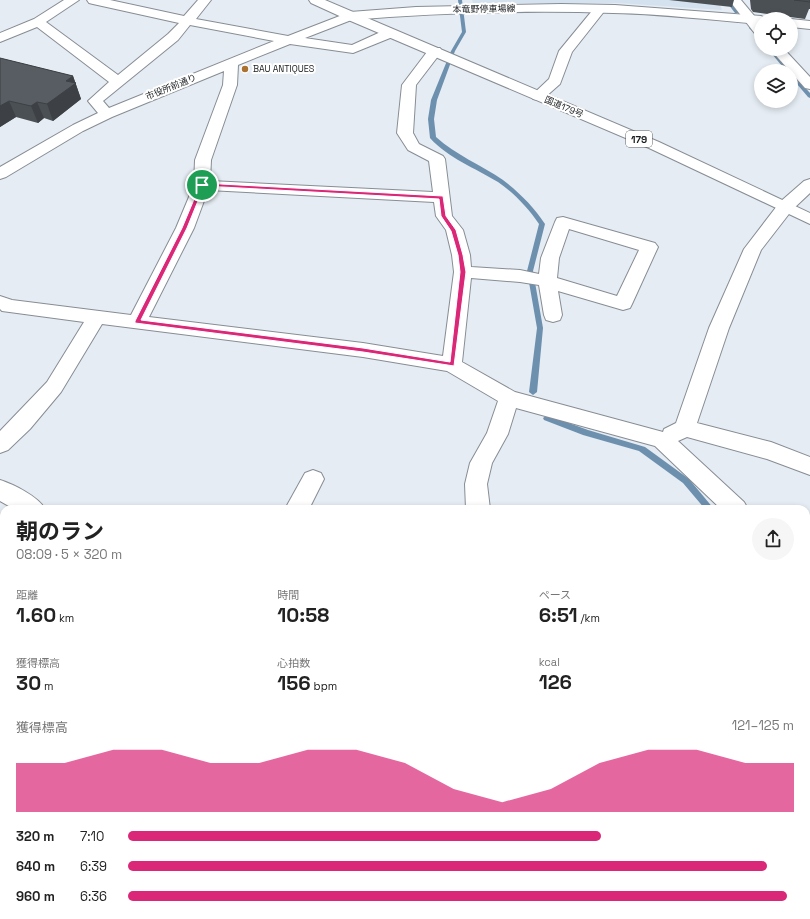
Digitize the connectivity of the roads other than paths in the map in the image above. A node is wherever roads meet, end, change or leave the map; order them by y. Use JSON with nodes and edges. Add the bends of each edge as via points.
{"nodes":[{"id":1,"x":73,"y":0,"type":"edge"},
{"id":2,"x":93,"y":0,"type":"edge"},
{"id":3,"x":205,"y":0,"type":"edge"},
{"id":4,"x":315,"y":0,"type":"edge"},
{"id":5,"x":735,"y":0,"type":"edge"},
{"id":6,"x":600,"y":8,"type":"junction"},
{"id":7,"x":350,"y":16,"type":"junction"},
{"id":8,"x":754,"y":19,"type":"edge"},
{"id":9,"x":754,"y":20,"type":"edge"},
{"id":10,"x":188,"y":21,"type":"junction"},
{"id":11,"x":38,"y":22,"type":"junction"},
{"id":12,"x":798,"y":24,"type":"edge"},
{"id":13,"x":810,"y":25,"type":"edge"},
{"id":14,"x":390,"y":33,"type":"junction"},
{"id":15,"x":0,"y":38,"type":"edge"},
{"id":16,"x":289,"y":40,"type":"junction"},
{"id":17,"x":435,"y":51,"type":"junction"},
{"id":18,"x":783,"y":56,"type":"edge"},
{"id":19,"x":231,"y":62,"type":"junction"},
{"id":20,"x":118,"y":82,"type":"junction"},
{"id":21,"x":810,"y":85,"type":"edge"},
{"id":22,"x":538,"y":96,"type":"junction"},
{"id":23,"x":106,"y":114,"type":"junction"},
{"id":24,"x":0,"y":174,"type":"edge"},
{"id":25,"x":810,"y":184,"type":"edge"},
{"id":26,"x":202,"y":185,"type":"junction"},
{"id":27,"x":441,"y":197,"type":"junction"},
{"id":28,"x":786,"y":206,"type":"junction"},
{"id":29,"x":810,"y":218,"type":"edge"},
{"id":30,"x":463,"y":272,"type":"junction"},
{"id":31,"x":547,"y":281,"type":"junction"},
{"id":32,"x":0,"y":302,"type":"edge"},
{"id":33,"x":552,"y":316,"type":"dead end"},
{"id":34,"x":97,"y":317,"type":"junction"},
{"id":35,"x":137,"y":321,"type":"junction"},
{"id":36,"x":452,"y":365,"type":"junction"},
{"id":37,"x":509,"y":398,"type":"junction"},
{"id":38,"x":685,"y":428,"type":"junction"},
{"id":39,"x":662,"y":440,"type":"junction"},
{"id":40,"x":0,"y":444,"type":"edge"},
{"id":41,"x":810,"y":466,"type":"edge"},
{"id":42,"x":313,"y":479,"type":"dead end"},
{"id":43,"x":0,"y":489,"type":"edge"},
{"id":44,"x":26,"y":505,"type":"edge"},
{"id":45,"x":299,"y":505,"type":"edge"},
{"id":46,"x":478,"y":505,"type":"edge"},
{"id":47,"x":732,"y":505,"type":"edge"}],
"edges":[{"from":1,"to":11,"type":"main road"},
{"from":2,"to":10,"type":"main road"},
{"from":3,"to":10,"type":"main road"},
{"from":4,"to":7,"type":"main road","name":"国道179号","number":"179"},
{"from":5,"to":8,"type":"main road"},
{"from":6,"to":7,"type":"main road","name":"本竜野停車場線","via":[[451,10]]},
{"from":6,"to":9,"type":"main road","name":"本竜野停車場線"},
{"from":6,"to":22,"type":"main road","via":[[566,51],[555,81]]},
{"from":7,"to":14,"type":"main road","name":"国道179号","number":"179"},
{"from":7,"to":16,"type":"main road","name":"市役所前通り"},
{"from":10,"to":16,"type":"main road"},
{"from":10,"to":20,"type":"main road","via":[[173,37]]},
{"from":11,"to":15,"type":"main road"},
{"from":11,"to":20,"type":"main road"},
{"from":12,"to":13,"type":"main road"},
{"from":14,"to":16,"type":"main road","via":[[353,49]]},
{"from":14,"to":17,"type":"main road","name":"国道179号","number":"179"},
{"from":16,"to":19,"type":"main road","name":"市役所前通り"},
{"from":17,"to":22,"type":"main road","name":"国道179号","number":"179"},
{"from":17,"to":27,"type":"main road","via":[[410,85],[405,133],[413,147],[437,159]]},
{"from":18,"to":21,"type":"main road"},
{"from":19,"to":23,"type":"main road","name":"市役所前通り"},
{"from":19,"to":26,"type":"main road","via":[[230,85],[203,160]]},
{"from":20,"to":23,"type":"main road","via":[[94,101]]},
{"from":22,"to":28,"type":"main road","name":"国道179号","number":"179","via":[[654,145]]},
{"from":23,"to":24,"type":"main road","name":"市役所前通り"},
{"from":25,"to":28,"type":"main road"},
{"from":26,"to":27,"type":"main road"},
{"from":26,"to":35,"type":"main road","via":[[185,228]]},
{"from":27,"to":30,"type":"main road","via":[[444,216],[454,230]]},
{"from":28,"to":29,"type":"main road","name":"国道179号","number":"179"},
{"from":28,"to":38,"type":"main road","via":[[753,249],[719,328]]},
{"from":30,"to":31,"type":"main road","via":[[520,276]]},
{"from":30,"to":36,"type":"main road"},
{"from":31,"to":31,"type":"main road","via":[[623,304],[649,247],[563,222],[550,258]]},
{"from":31,"to":33,"type":"main road"},
{"from":32,"to":34,"type":"main road","via":[[9,306]]},
{"from":34,"to":35,"type":"main road"},
{"from":34,"to":40,"type":"main road","via":[[54,387]]},
{"from":35,"to":36,"type":"main road","via":[[363,350]]},
{"from":36,"to":37,"type":"main road"},
{"from":37,"to":39,"type":"main road"},
{"from":37,"to":46,"type":"main road","via":[[497,434],[481,463],[476,484]]},
{"from":38,"to":39,"type":"main road"},
{"from":38,"to":41,"type":"main road","via":[[771,452]]},
{"from":39,"to":47,"type":"main road"},
{"from":42,"to":45,"type":"main road"},
{"from":43,"to":44,"type":"main road"}]}
